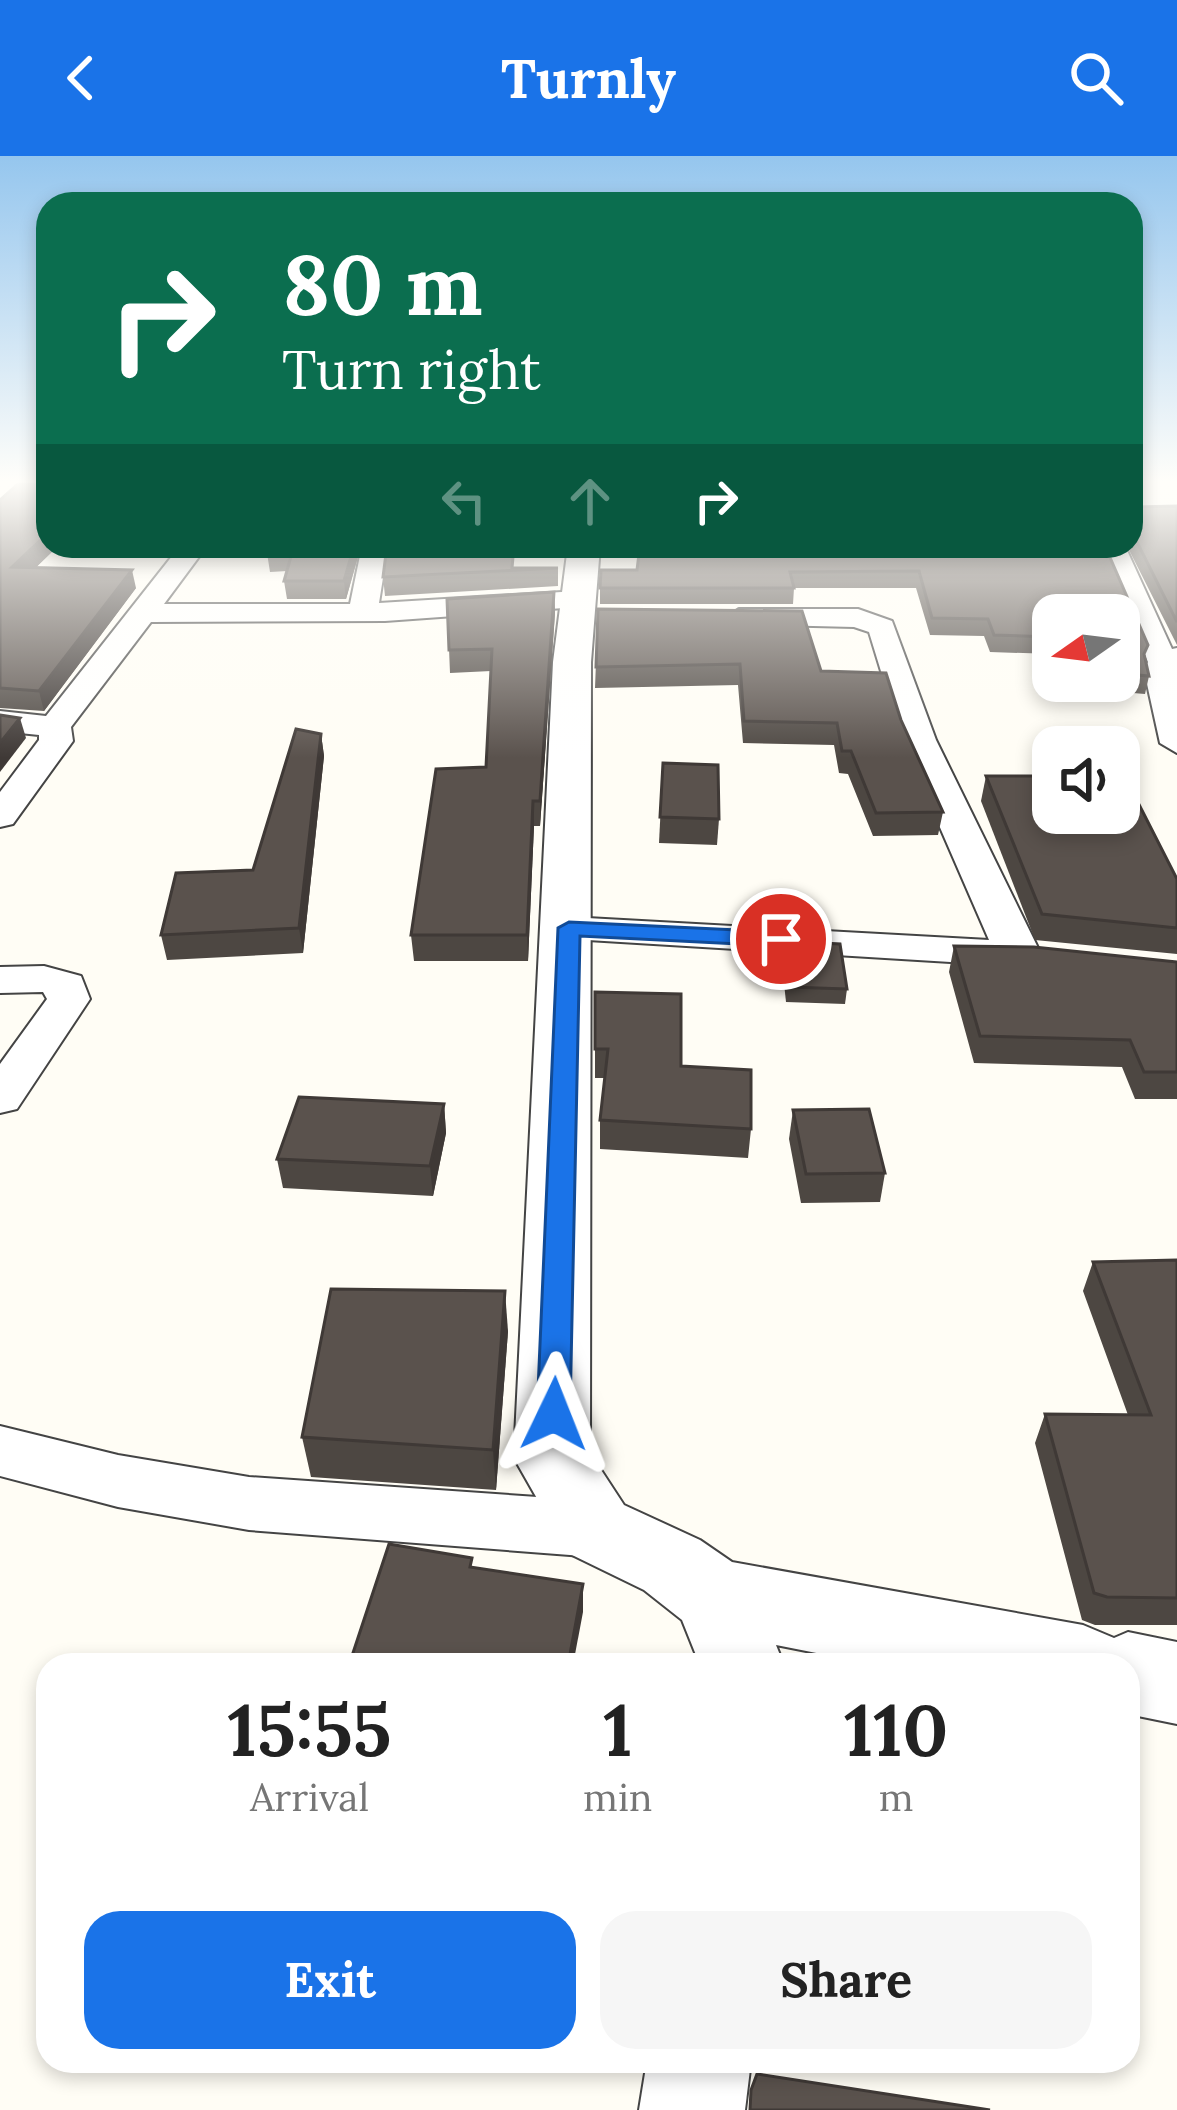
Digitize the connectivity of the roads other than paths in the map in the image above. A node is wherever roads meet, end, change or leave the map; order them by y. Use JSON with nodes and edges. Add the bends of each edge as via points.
{"nodes":[{"id":1,"x":173,"y":575,"type":"edge"},
{"id":2,"x":370,"y":575,"type":"edge"},
{"id":3,"x":1127,"y":575,"type":"edge"},
{"id":4,"x":585,"y":596,"type":"edge"},
{"id":5,"x":363,"y":612,"type":"junction"},
{"id":6,"x":146,"y":613,"type":"junction"},
{"id":7,"x":718,"y":618,"type":"edge"},
{"id":8,"x":1170,"y":660,"type":"edge"},
{"id":9,"x":0,"y":721,"type":"edge"},
{"id":10,"x":55,"y":727,"type":"junction"},
{"id":11,"x":1177,"y":743,"type":"edge"},
{"id":12,"x":0,"y":816,"type":"edge"},
{"id":13,"x":569,"y":928,"type":"junction"},
{"id":14,"x":1016,"y":954,"type":"junction"},
{"id":15,"x":1060,"y":961,"type":"edge"},
{"id":16,"x":0,"y":980,"type":"edge"},
{"id":17,"x":0,"y":1098,"type":"edge"},
{"id":18,"x":0,"y":1451,"type":"edge"},
{"id":19,"x":596,"y":1529,"type":"junction"},
{"id":20,"x":728,"y":1630,"type":"edge"},
{"id":21,"x":961,"y":1653,"type":"edge"},
{"id":22,"x":1140,"y":1675,"type":"edge"},
{"id":23,"x":1177,"y":1683,"type":"edge"},
{"id":24,"x":697,"y":2073,"type":"edge"},
{"id":25,"x":692,"y":2110,"type":"edge"}],
"edges":[{"from":1,"to":6,"type":"street"},
{"from":2,"to":5,"type":"street"},
{"from":3,"to":8,"type":"street"},
{"from":4,"to":5,"type":"street"},
{"from":4,"to":13,"type":"street"},
{"from":5,"to":6,"type":"street"},
{"from":6,"to":10,"type":"street"},
{"from":7,"to":14,"type":"street","via":[[858,618],[882,627],[919,740]]},
{"from":8,"to":11,"type":"street","via":[[1160,670]]},
{"from":9,"to":10,"type":"street"},
{"from":10,"to":12,"type":"street","via":[[56,740]]},
{"from":13,"to":14,"type":"street"},
{"from":13,"to":19,"type":"street","via":[[552,1458]]},
{"from":14,"to":15,"type":"street"},
{"from":16,"to":17,"type":"street","via":[[44,979],[66,986],[69,999]]},
{"from":18,"to":19,"type":"street","via":[[133,1485],[254,1503]]},
{"from":19,"to":20,"type":"street","via":[[671,1564]]},
{"from":20,"to":21,"type":"street"},
{"from":22,"to":23,"type":"street"},
{"from":24,"to":25,"type":"street"}]}
